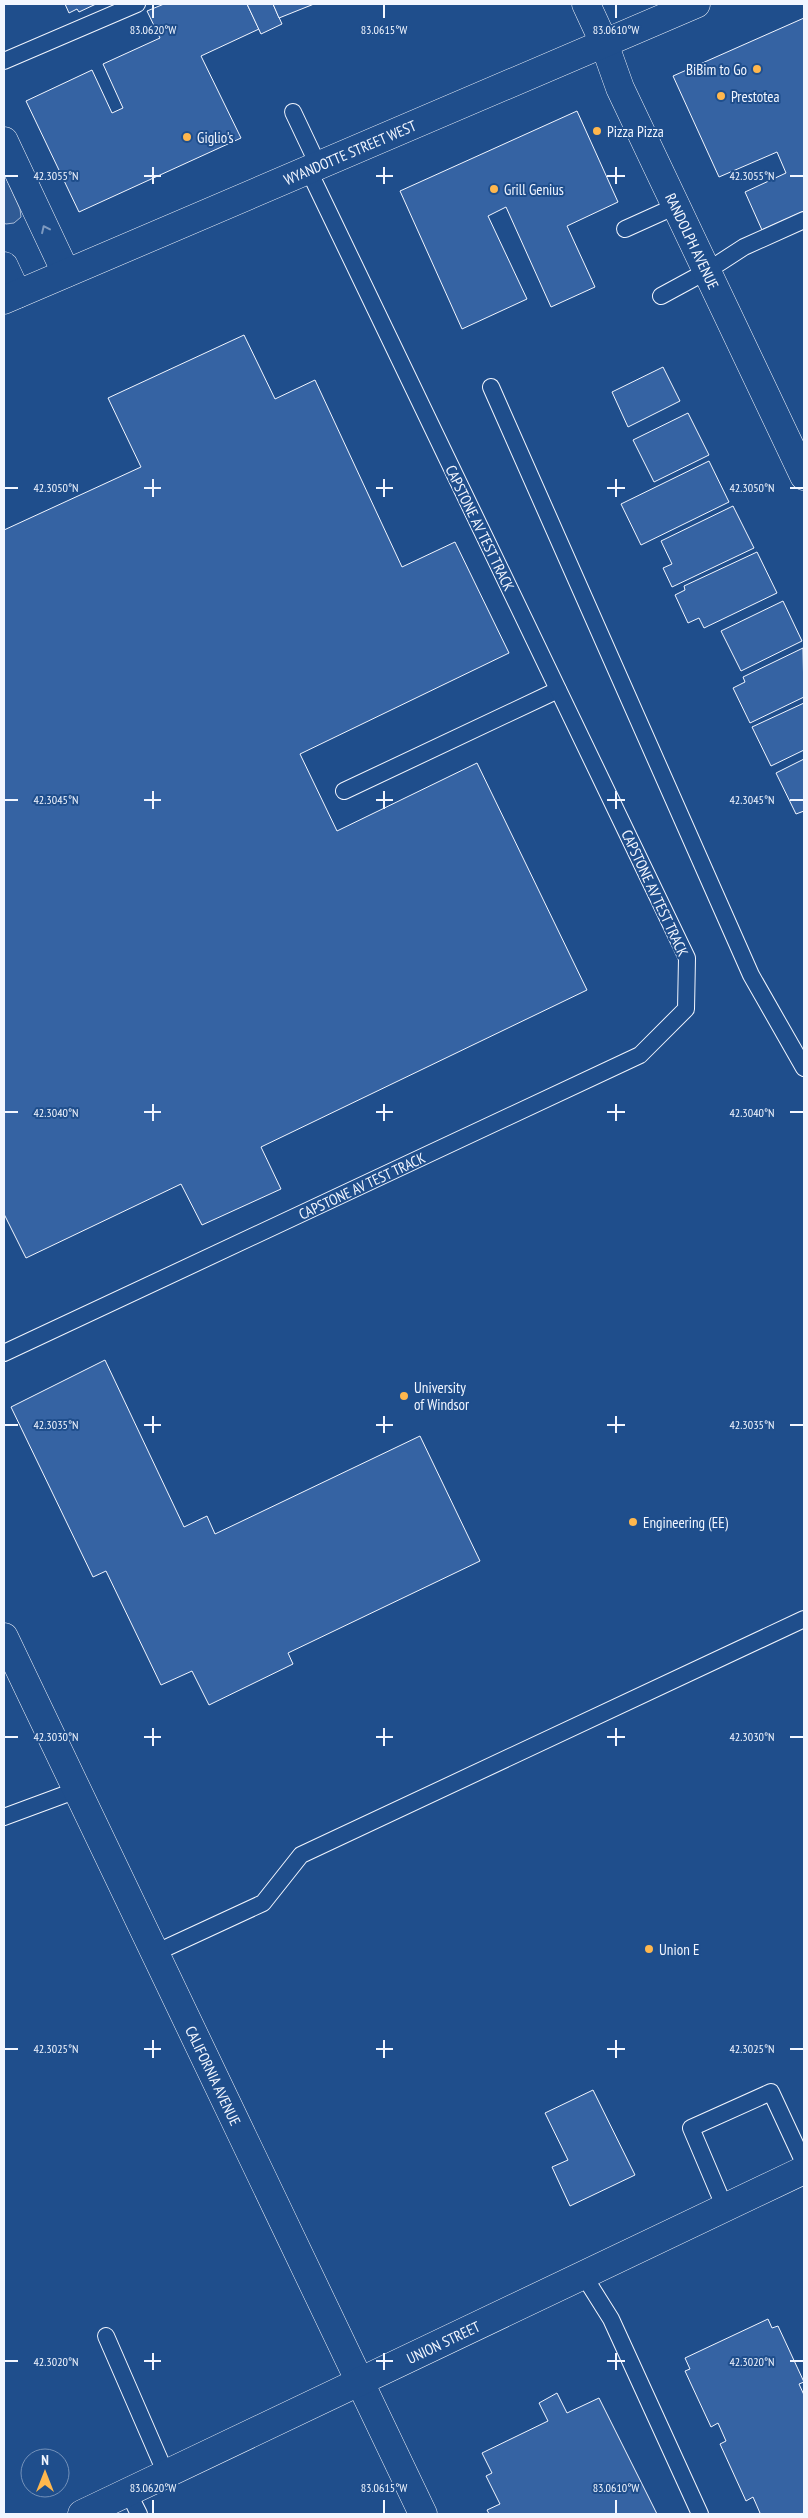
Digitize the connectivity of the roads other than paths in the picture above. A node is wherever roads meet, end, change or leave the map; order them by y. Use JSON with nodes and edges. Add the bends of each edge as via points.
{"nodes":[{"id":1,"x":138,"y":4,"type":"edge"},
{"id":2,"x":586,"y":4,"type":"edge"},
{"id":3,"x":696,"y":4,"type":"edge"},
{"id":4,"x":604,"y":43,"type":"junction"},
{"id":5,"x":4,"y":61,"type":"edge"},
{"id":6,"x":293,"y":112,"type":"dead end"},
{"id":7,"x":4,"y":141,"type":"edge"},
{"id":8,"x":314,"y":169,"type":"junction"},
{"id":9,"x":676,"y":206,"type":"junction"},
{"id":10,"x":804,"y":220,"type":"edge"},
{"id":11,"x":625,"y":229,"type":"dead end"},
{"id":12,"x":4,"y":266,"type":"edge"},
{"id":13,"x":707,"y":271,"type":"junction"},
{"id":14,"x":66,"y":273,"type":"junction"},
{"id":15,"x":661,"y":296,"type":"dead end"},
{"id":16,"x":10,"y":297,"type":"edge"},
{"id":17,"x":490,"y":387,"type":"dead end"},
{"id":18,"x":804,"y":476,"type":"edge"},
{"id":19,"x":558,"y":690,"type":"junction"},
{"id":20,"x":344,"y":791,"type":"dead end"},
{"id":21,"x":804,"y":1068,"type":"edge"},
{"id":22,"x":4,"y":1353,"type":"edge"},
{"id":23,"x":804,"y":1619,"type":"edge"},
{"id":24,"x":4,"y":1637,"type":"edge"},
{"id":25,"x":77,"y":1790,"type":"junction"},
{"id":26,"x":4,"y":1817,"type":"edge"},
{"id":27,"x":155,"y":1953,"type":"junction"},
{"id":28,"x":804,"y":2163,"type":"edge"},
{"id":29,"x":804,"y":2170,"type":"edge"},
{"id":30,"x":725,"y":2208,"type":"junction"},
{"id":31,"x":584,"y":2276,"type":"junction"},
{"id":32,"x":106,"y":2336,"type":"dead end"},
{"id":33,"x":360,"y":2381,"type":"junction"},
{"id":34,"x":166,"y":2474,"type":"junction"},
{"id":35,"x":134,"y":2503,"type":"edge"},
{"id":36,"x":82,"y":2514,"type":"edge"},
{"id":37,"x":423,"y":2514,"type":"edge"},
{"id":38,"x":700,"y":2514,"type":"edge"}],
"edges":[{"from":1,"to":5,"type":"lane"},
{"from":2,"to":4,"type":"street","name":"RANDOLPH AVENUE"},
{"from":3,"to":4,"type":"street","name":"WYANDOTTE STREET WEST"},
{"from":4,"to":8,"type":"street","name":"WYANDOTTE STREET WEST"},
{"from":4,"to":9,"type":"street","name":"RANDOLPH AVENUE","via":[[620,88]]},
{"from":6,"to":8,"type":"lane","name":"CAPSTONE AV TEST TRACK"},
{"from":14,"to":7,"type":"street","one_way":true},
{"from":8,"to":14,"type":"street","name":"WYANDOTTE STREET WEST"},
{"from":8,"to":19,"type":"lane","name":"CAPSTONE AV TEST TRACK"},
{"from":9,"to":11,"type":"lane"},
{"from":9,"to":13,"type":"street","name":"RANDOLPH AVENUE"},
{"from":10,"to":13,"type":"lane","via":[[744,247]]},
{"from":12,"to":16,"type":"street"},
{"from":13,"to":15,"type":"lane"},
{"from":13,"to":18,"type":"street","name":"RANDOLPH AVENUE"},
{"from":14,"to":16,"type":"street","name":"WYANDOTTE STREET WEST"},
{"from":17,"to":21,"type":"lane","via":[[751,975]]},
{"from":19,"to":20,"type":"lane"},
{"from":19,"to":22,"type":"lane","name":"CAPSTONE AV TEST TRACK","via":[[687,958],[686,1009],[640,1055]]},
{"from":23,"to":27,"type":"lane","via":[[301,1856],[263,1903]]},
{"from":24,"to":25,"type":"street","name":"CALIFORNIA AVENUE"},
{"from":25,"to":26,"type":"lane"},
{"from":25,"to":27,"type":"street","name":"CALIFORNIA AVENUE"},
{"from":27,"to":33,"type":"street","name":"CALIFORNIA AVENUE"},
{"from":28,"to":30,"type":"lane","via":[[771,2092],[691,2128]]},
{"from":29,"to":30,"type":"street","name":"UNION STREET"},
{"from":30,"to":31,"type":"street","name":"UNION STREET"},
{"from":31,"to":33,"type":"street","name":"UNION STREET"},
{"from":31,"to":38,"type":"lane","via":[[611,2319]]},
{"from":32,"to":34,"type":"lane"},
{"from":33,"to":34,"type":"street","name":"UNION STREET"},
{"from":33,"to":37,"type":"street","name":"CALIFORNIA AVENUE"},
{"from":34,"to":35,"type":"street","name":"UNION STREET"},
{"from":35,"to":36,"type":"street","name":"UNION STREET"}]}
